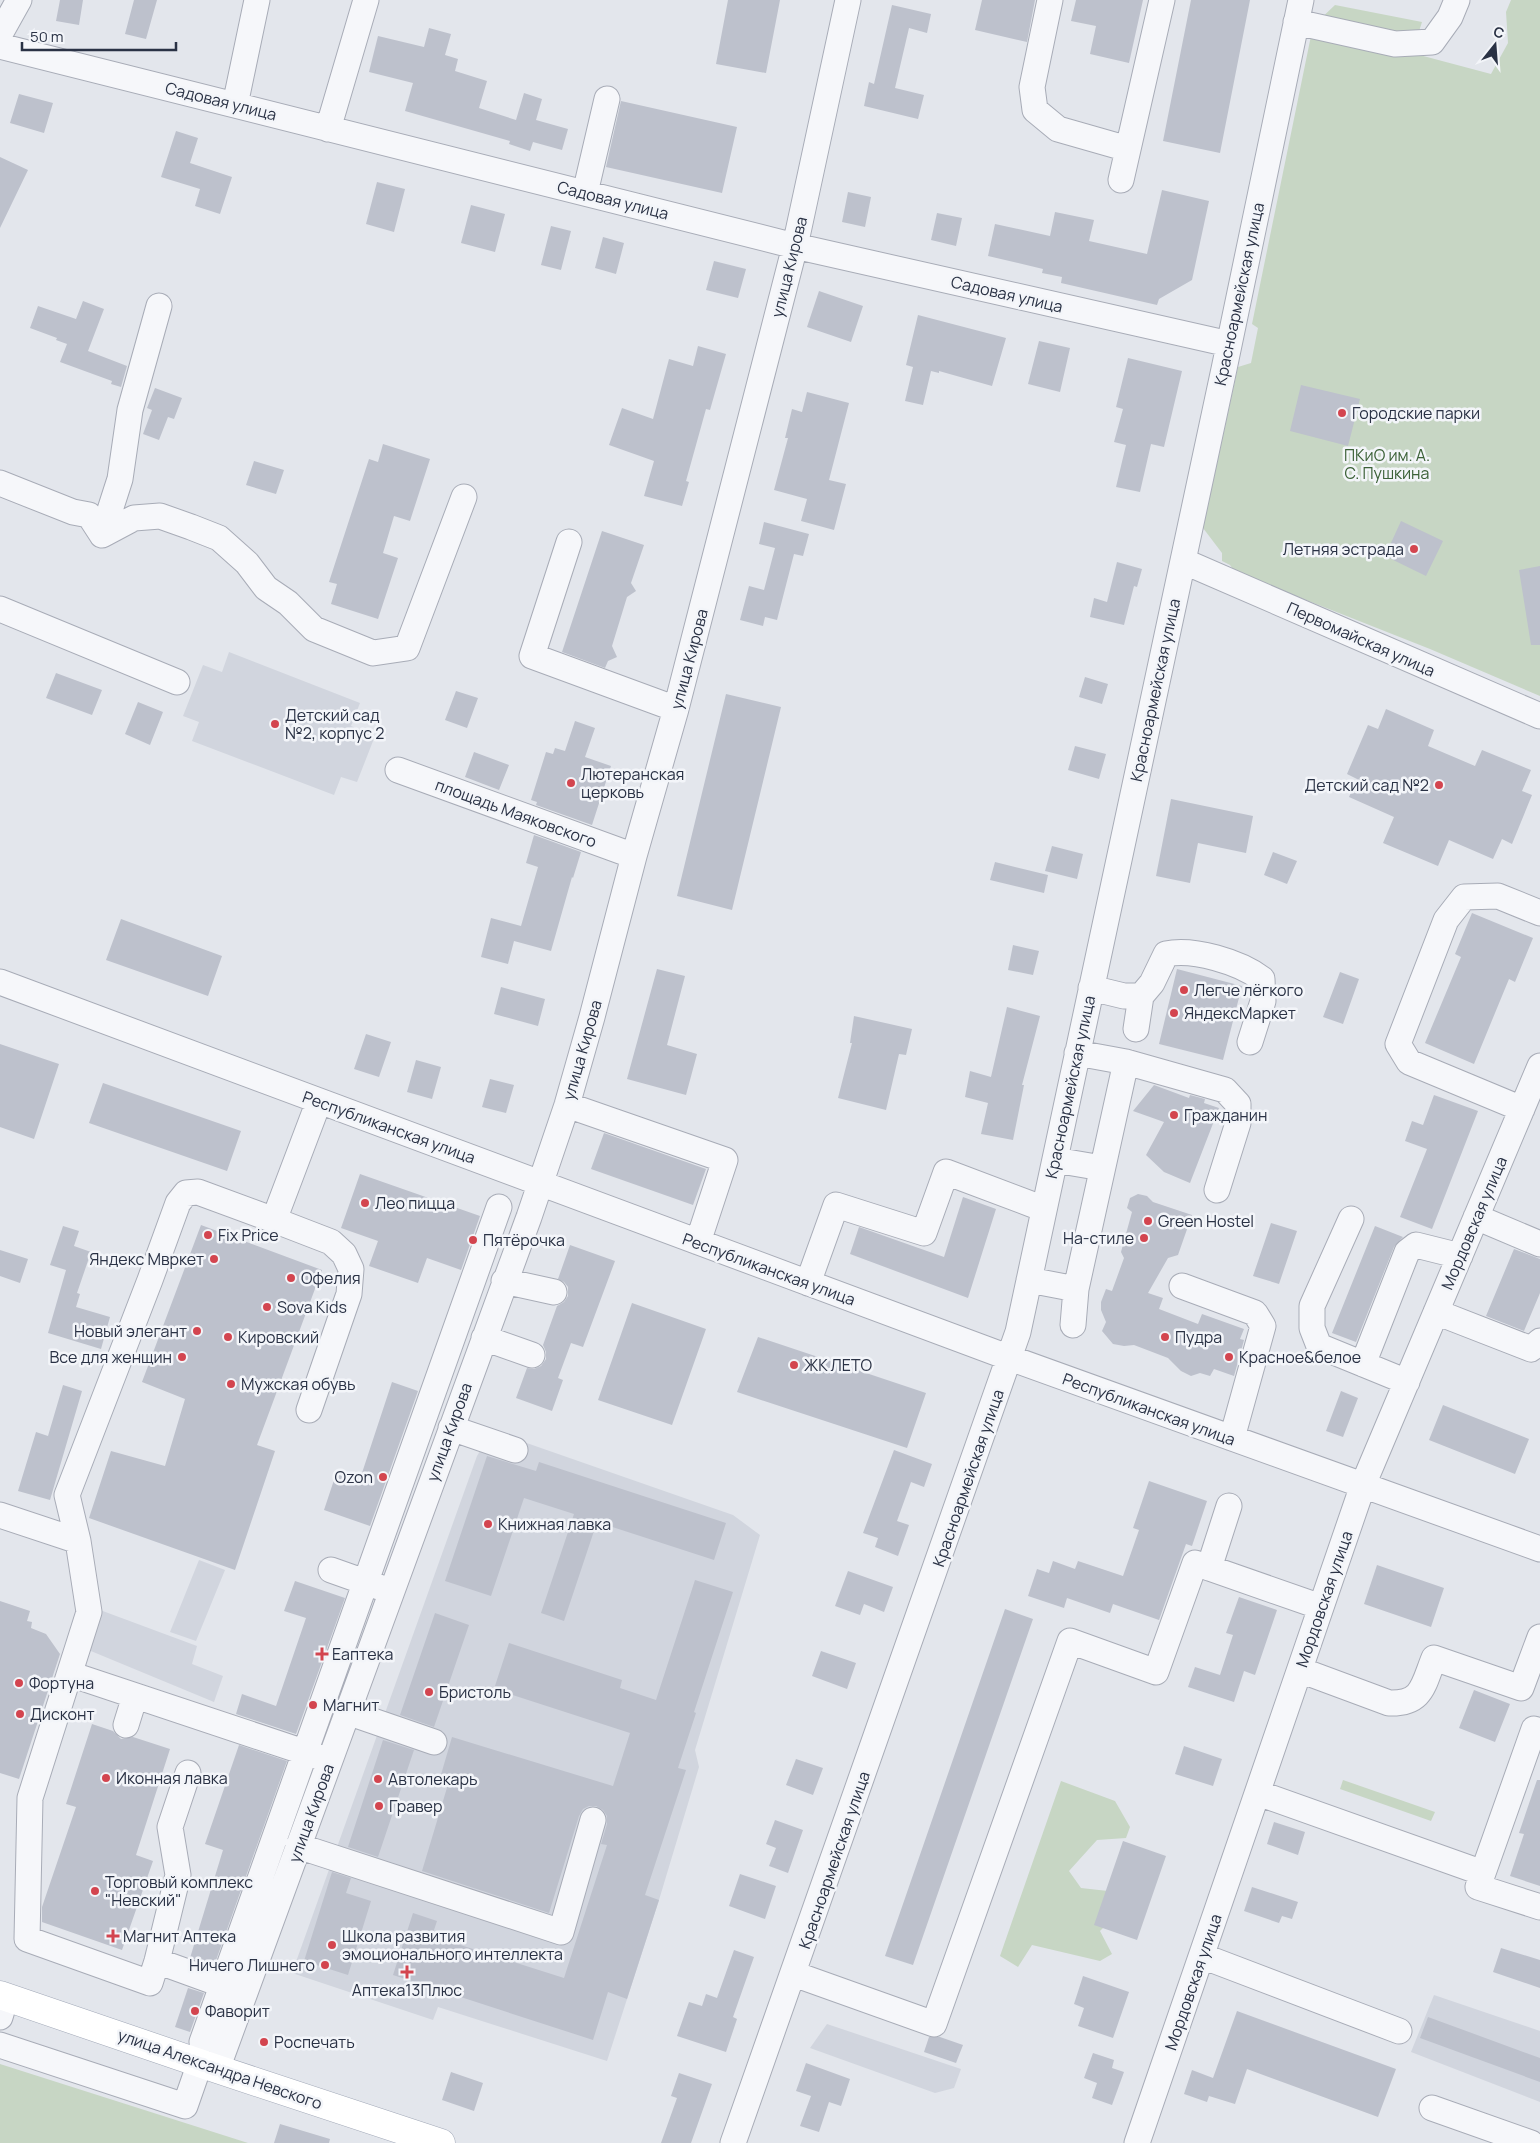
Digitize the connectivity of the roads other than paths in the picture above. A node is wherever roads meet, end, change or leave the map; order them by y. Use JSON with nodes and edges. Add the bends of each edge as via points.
{"nodes":[{"id":1,"x":19,"y":0,"type":"edge"},
{"id":2,"x":257,"y":0,"type":"edge"},
{"id":3,"x":366,"y":0,"type":"edge"},
{"id":4,"x":848,"y":0,"type":"edge"},
{"id":5,"x":1050,"y":0,"type":"edge"},
{"id":6,"x":1162,"y":0,"type":"edge"},
{"id":7,"x":1457,"y":0,"type":"edge"},
{"id":8,"x":1298,"y":11,"type":"edge"},
{"id":9,"x":0,"y":34,"type":"edge"},
{"id":10,"x":0,"y":46,"type":"edge"},
{"id":11,"x":607,"y":99,"type":"dead end"},
{"id":12,"x":235,"y":105,"type":"junction"},
{"id":13,"x":328,"y":128,"type":"junction"},
{"id":14,"x":1128,"y":149,"type":"junction"},
{"id":15,"x":1121,"y":180,"type":"dead end"},
{"id":16,"x":585,"y":193,"type":"junction"},
{"id":17,"x":795,"y":246,"type":"junction"},
{"id":18,"x":159,"y":306,"type":"dead end"},
{"id":19,"x":1229,"y":344,"type":"junction"},
{"id":20,"x":0,"y":483,"type":"edge"},
{"id":21,"x":464,"y":497,"type":"dead end"},
{"id":22,"x":102,"y":534,"type":"junction"},
{"id":23,"x":569,"y":542,"type":"dead end"},
{"id":24,"x":1183,"y":561,"type":"junction"},
{"id":25,"x":0,"y":609,"type":"edge"},
{"id":26,"x":177,"y":682,"type":"dead end"},
{"id":27,"x":676,"y":709,"type":"junction"},
{"id":28,"x":1540,"y":716,"type":"edge"},
{"id":29,"x":398,"y":770,"type":"dead end"},
{"id":30,"x":634,"y":856,"type":"junction"},
{"id":31,"x":1540,"y":913,"type":"edge"},
{"id":32,"x":0,"y":982,"type":"edge"},
{"id":33,"x":1091,"y":988,"type":"junction"},
{"id":34,"x":1141,"y":996,"type":"junction"},
{"id":35,"x":1136,"y":1029,"type":"dead end"},
{"id":36,"x":1250,"y":1042,"type":"dead end"},
{"id":37,"x":1077,"y":1053,"type":"junction"},
{"id":38,"x":1126,"y":1062,"type":"junction"},
{"id":39,"x":1540,"y":1066,"type":"edge"},
{"id":40,"x":318,"y":1101,"type":"junction"},
{"id":41,"x":567,"y":1104,"type":"junction"},
{"id":42,"x":1522,"y":1109,"type":"junction"},
{"id":43,"x":1055,"y":1160,"type":"junction"},
{"id":44,"x":1102,"y":1168,"type":"junction"},
{"id":45,"x":540,"y":1183,"type":"junction"},
{"id":46,"x":1217,"y":1190,"type":"dead end"},
{"id":47,"x":499,"y":1207,"type":"dead end"},
{"id":48,"x":1044,"y":1209,"type":"junction"},
{"id":49,"x":1476,"y":1217,"type":"junction"},
{"id":50,"x":274,"y":1220,"type":"junction"},
{"id":51,"x":1351,"y":1220,"type":"dead end"},
{"id":52,"x":698,"y":1242,"type":"junction"},
{"id":53,"x":1540,"y":1244,"type":"edge"},
{"id":54,"x":1460,"y":1256,"type":"junction"},
{"id":55,"x":1029,"y":1280,"type":"junction"},
{"id":56,"x":504,"y":1281,"type":"junction"},
{"id":57,"x":808,"y":1283,"type":"junction"},
{"id":58,"x":1182,"y":1286,"type":"dead end"},
{"id":59,"x":1076,"y":1289,"type":"junction"},
{"id":60,"x":554,"y":1292,"type":"dead end"},
{"id":61,"x":1436,"y":1312,"type":"junction"},
{"id":62,"x":1073,"y":1325,"type":"dead end"},
{"id":63,"x":484,"y":1338,"type":"junction"},
{"id":64,"x":1540,"y":1341,"type":"edge"},
{"id":65,"x":532,"y":1355,"type":"dead end"},
{"id":66,"x":1010,"y":1358,"type":"junction"},
{"id":67,"x":1363,"y":1364,"type":"junction"},
{"id":68,"x":1407,"y":1382,"type":"junction"},
{"id":69,"x":309,"y":1410,"type":"dead end"},
{"id":70,"x":451,"y":1428,"type":"junction"},
{"id":71,"x":1232,"y":1438,"type":"junction"},
{"id":72,"x":515,"y":1450,"type":"dead end"},
{"id":73,"x":1363,"y":1486,"type":"junction"},
{"id":74,"x":1229,"y":1506,"type":"dead end"},
{"id":75,"x":0,"y":1515,"type":"edge"},
{"id":76,"x":78,"y":1541,"type":"junction"},
{"id":77,"x":1540,"y":1549,"type":"edge"},
{"id":78,"x":1209,"y":1568,"type":"junction"},
{"id":79,"x":331,"y":1570,"type":"dead end"},
{"id":80,"x":391,"y":1592,"type":"junction"},
{"id":81,"x":1321,"y":1607,"type":"junction"},
{"id":82,"x":1540,"y":1637,"type":"edge"},
{"id":83,"x":1300,"y":1670,"type":"junction"},
{"id":84,"x":70,"y":1674,"type":"junction"},
{"id":85,"x":135,"y":1696,"type":"junction"},
{"id":86,"x":347,"y":1712,"type":"junction"},
{"id":87,"x":126,"y":1725,"type":"dead end"},
{"id":88,"x":1540,"y":1731,"type":"edge"},
{"id":89,"x":434,"y":1742,"type":"dead end"},
{"id":90,"x":304,"y":1753,"type":"junction"},
{"id":91,"x":329,"y":1761,"type":"junction"},
{"id":92,"x":188,"y":1773,"type":"dead end"},
{"id":93,"x":1258,"y":1793,"type":"junction"},
{"id":94,"x":593,"y":1820,"type":"dead end"},
{"id":95,"x":298,"y":1846,"type":"junction"},
{"id":96,"x":1483,"y":1873,"type":"junction"},
{"id":97,"x":1540,"y":1907,"type":"edge"},
{"id":98,"x":1202,"y":1956,"type":"junction"},
{"id":99,"x":157,"y":1961,"type":"junction"},
{"id":100,"x":794,"y":1974,"type":"junction"},
{"id":101,"x":222,"y":1984,"type":"junction"},
{"id":102,"x":246,"y":1993,"type":"junction"},
{"id":103,"x":2,"y":2003,"type":"edge"},
{"id":104,"x":1398,"y":2031,"type":"dead end"},
{"id":105,"x":0,"y":2045,"type":"edge"},
{"id":106,"x":206,"y":2058,"type":"junction"},
{"id":107,"x":1432,"y":2108,"type":"dead end"},
{"id":108,"x":441,"y":2143,"type":"edge"},
{"id":109,"x":733,"y":2143,"type":"edge"},
{"id":110,"x":1137,"y":2143,"type":"edge"},
{"id":111,"x":1531,"y":2143,"type":"edge"}],
"edges":[{"from":1,"to":9,"type":"street"},
{"from":2,"to":12,"type":"street"},
{"from":3,"to":13,"type":"street"},
{"from":4,"to":17,"type":"street","name":"улица Кирова"},
{"from":5,"to":14,"type":"street","via":[[1032,87],[1035,110],[1058,129]]},
{"from":6,"to":14,"type":"street"},
{"from":7,"to":8,"type":"street","via":[[1450,17],[1432,42],[1395,44]]},
{"from":8,"to":19,"type":"street","name":"Красноармейская улица"},
{"from":10,"to":12,"type":"street","name":"Садовая улица"},
{"from":11,"to":16,"type":"street"},
{"from":12,"to":13,"type":"street","name":"Садовая улица"},
{"from":13,"to":16,"type":"street","name":"Садовая улица"},
{"from":14,"to":15,"type":"street"},
{"from":16,"to":17,"type":"street","name":"Садовая улица"},
{"from":17,"to":19,"type":"street","name":"Садовая улица"},
{"from":17,"to":27,"type":"street","name":"улица Кирова"},
{"from":18,"to":22,"type":"street","via":[[130,410],[120,479]]},
{"from":19,"to":24,"type":"street","name":"Красноармейская улица"},
{"from":20,"to":22,"type":"street","via":[[73,512],[89,515]]},
{"from":21,"to":22,"type":"street","via":[[407,648],[373,652],[314,629],[288,603],[266,588],[248,563],[219,538],[160,516],[134,518]]},
{"from":23,"to":27,"type":"street","via":[[532,656]]},
{"from":24,"to":28,"type":"street","name":"Первомайская улица"},
{"from":24,"to":33,"type":"street","name":"Красноармейская улица"},
{"from":25,"to":26,"type":"street"},
{"from":27,"to":30,"type":"street","name":"улица Кирова"},
{"from":29,"to":30,"type":"street","name":"площадь Маяковского"},
{"from":30,"to":41,"type":"street","name":"улица Кирова"},
{"from":31,"to":42,"type":"street","via":[[1498,896],[1464,897],[1446,920],[1398,1044],[1409,1062]]},
{"from":32,"to":40,"type":"street","name":"Республиканская улица"},
{"from":33,"to":34,"type":"street","via":[[1124,996]]},
{"from":33,"to":37,"type":"street","name":"Красноармейская улица"},
{"from":34,"to":35,"type":"street"},
{"from":34,"to":36,"type":"street","via":[[1152,983],[1166,954],[1179,951],[1249,969],[1262,979],[1263,1001]]},
{"from":37,"to":38,"type":"street"},
{"from":37,"to":43,"type":"street","name":"Красноармейская улица"},
{"from":38,"to":44,"type":"street"},
{"from":38,"to":46,"type":"street","via":[[1225,1090],[1238,1104],[1238,1123]]},
{"from":39,"to":42,"type":"street","name":"Мордовская улица"},
{"from":40,"to":45,"type":"street","name":"Республиканская улица"},
{"from":40,"to":50,"type":"street"},
{"from":41,"to":45,"type":"street","name":"улица Кирова"},
{"from":41,"to":52,"type":"street","via":[[725,1160]]},
{"from":42,"to":49,"type":"street","name":"Мордовская улица"},
{"from":43,"to":44,"type":"street"},
{"from":43,"to":48,"type":"street","name":"Красноармейская улица"},
{"from":44,"to":59,"type":"street"},
{"from":45,"to":52,"type":"street","name":"Республиканская улица"},
{"from":45,"to":56,"type":"street","name":"улица Кирова"},
{"from":47,"to":90,"type":"street"},
{"from":48,"to":55,"type":"street","name":"Красноармейская улица"},
{"from":48,"to":57,"type":"street","via":[[946,1172],[924,1233],[836,1205]]},
{"from":49,"to":53,"type":"street"},
{"from":49,"to":54,"type":"street","name":"Мордовская улица"},
{"from":50,"to":69,"type":"street","via":[[306,1225],[344,1254],[351,1269],[349,1294]]},
{"from":50,"to":76,"type":"street","via":[[198,1192],[186,1193],[178,1203],[66,1495]]},
{"from":51,"to":67,"type":"street","via":[[1312,1306],[1312,1328],[1319,1346]]},
{"from":52,"to":57,"type":"street","name":"Республиканская улица"},
{"from":54,"to":61,"type":"street","name":"Мордовская улица"},
{"from":54,"to":67,"type":"street","via":[[1416,1245],[1407,1252]]},
{"from":55,"to":59,"type":"street"},
{"from":55,"to":66,"type":"street","name":"Красноармейская улица"},
{"from":56,"to":60,"type":"street"},
{"from":56,"to":63,"type":"street","name":"улица Кирова"},
{"from":57,"to":66,"type":"street","name":"Республиканская улица"},
{"from":58,"to":71,"type":"street","via":[[1255,1313],[1263,1326]]},
{"from":59,"to":62,"type":"street"},
{"from":61,"to":64,"type":"street","via":[[1531,1350]]},
{"from":61,"to":68,"type":"street","name":"Мордовская улица"},
{"from":63,"to":65,"type":"street"},
{"from":63,"to":70,"type":"street","name":"улица Кирова"},
{"from":66,"to":71,"type":"street","name":"Республиканская улица"},
{"from":66,"to":100,"type":"street","name":"Красноармейская улица"},
{"from":67,"to":68,"type":"street"},
{"from":68,"to":73,"type":"street","name":"Мордовская улица"},
{"from":70,"to":72,"type":"street"},
{"from":70,"to":80,"type":"street","name":"улица Кирова"},
{"from":71,"to":73,"type":"street","name":"Республиканская улица"},
{"from":73,"to":77,"type":"street","name":"Республиканская улица"},
{"from":73,"to":81,"type":"street","name":"Мордовская улица"},
{"from":74,"to":78,"type":"street"},
{"from":75,"to":76,"type":"street"},
{"from":76,"to":84,"type":"street","via":[[89,1612]]},
{"from":78,"to":81,"type":"street"},
{"from":78,"to":100,"type":"street","via":[[1195,1563],[1156,1672],[1070,1640],[934,2024]]},
{"from":79,"to":80,"type":"street"},
{"from":80,"to":86,"type":"street","name":"улица Кирова"},
{"from":81,"to":83,"type":"street","name":"Мордовская улица"},
{"from":82,"to":83,"type":"street","via":[[1521,1688],[1434,1658],[1416,1697],[1404,1704],[1389,1703]]},
{"from":83,"to":93,"type":"street","name":"Мордовская улица"},
{"from":84,"to":85,"type":"street"},
{"from":84,"to":99,"type":"street","via":[[30,1798],[27,1939],[150,1983]]},
{"from":85,"to":87,"type":"street"},
{"from":85,"to":90,"type":"street"},
{"from":86,"to":89,"type":"street"},
{"from":86,"to":91,"type":"street","name":"улица Кирова"},
{"from":88,"to":96,"type":"street","via":[[1534,1729]]},
{"from":90,"to":91,"type":"street"},
{"from":90,"to":101,"type":"street"},
{"from":91,"to":95,"type":"street","name":"улица Кирова"},
{"from":92,"to":99,"type":"street","via":[[170,1827],[178,1874]]},
{"from":93,"to":96,"type":"street"},
{"from":93,"to":98,"type":"street","name":"Мордовская улица"},
{"from":94,"to":95,"type":"street","via":[[561,1932]]},
{"from":95,"to":102,"type":"street","name":"улица Кирова"},
{"from":96,"to":97,"type":"street","via":[[1478,1887]]},
{"from":98,"to":104,"type":"street"},
{"from":98,"to":110,"type":"street","name":"Мордовская улица"},
{"from":99,"to":101,"type":"street"},
{"from":100,"to":109,"type":"street","name":"Красноармейская улица"},
{"from":101,"to":102,"type":"street"},
{"from":101,"to":106,"type":"street"},
{"from":102,"to":106,"type":"street","name":"улица Кирова"},
{"from":103,"to":106,"type":"main road","name":"улица Александра Невского"},
{"from":105,"to":106,"type":"street","via":[[185,2106]]},
{"from":106,"to":108,"type":"main road","name":"улица Александра Невского"},
{"from":107,"to":111,"type":"street"}]}
